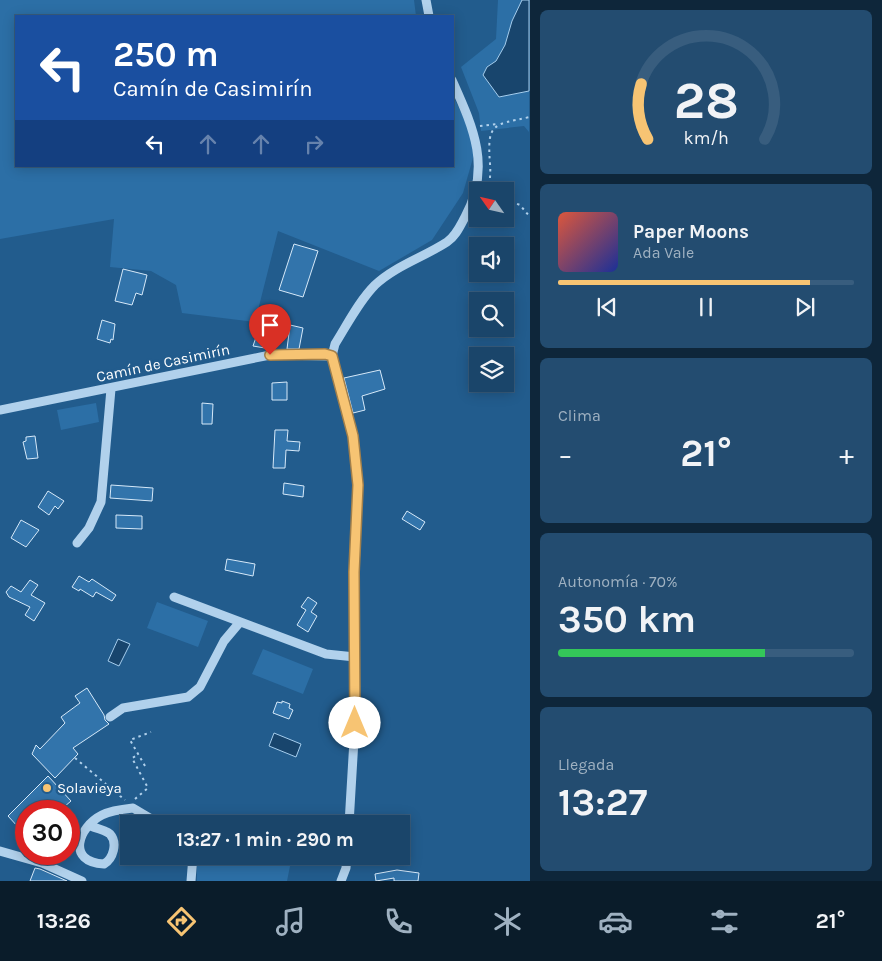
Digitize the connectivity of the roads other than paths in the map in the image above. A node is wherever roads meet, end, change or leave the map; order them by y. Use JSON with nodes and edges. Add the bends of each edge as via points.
{"nodes":[{"id":1,"x":426,"y":0,"type":"edge"},
{"id":2,"x":429,"y":15,"type":"edge"},
{"id":3,"x":454,"y":84,"type":"edge"},
{"id":4,"x":332,"y":356,"type":"junction"},
{"id":5,"x":111,"y":388,"type":"junction"},
{"id":6,"x":0,"y":410,"type":"edge"},
{"id":7,"x":77,"y":543,"type":"dead end"},
{"id":8,"x":174,"y":597,"type":"dead end"},
{"id":9,"x":240,"y":622,"type":"junction"},
{"id":10,"x":355,"y":657,"type":"junction"},
{"id":11,"x":110,"y":717,"type":"dead end"},
{"id":12,"x":145,"y":815,"type":"edge"},
{"id":13,"x":350,"y":815,"type":"edge"},
{"id":14,"x":90,"y":826,"type":"junction"},
{"id":15,"x":0,"y":851,"type":"edge"},
{"id":16,"x":193,"y":865,"type":"edge"},
{"id":17,"x":346,"y":865,"type":"edge"},
{"id":18,"x":82,"y":881,"type":"edge"},
{"id":19,"x":192,"y":881,"type":"edge"},
{"id":20,"x":341,"y":881,"type":"edge"}],
"edges":[{"from":1,"to":2,"type":"street"},
{"from":3,"to":4,"type":"street","via":[[473,127],[479,165],[477,186],[468,210],[449,240],[375,285],[334,344]]},
{"from":4,"to":5,"type":"street","name":"Camín de Casimirín","via":[[270,355]]},
{"from":4,"to":10,"type":"street","via":[[351,429],[358,485]]},
{"from":5,"to":6,"type":"street","name":"Camín de Casimirín"},
{"from":5,"to":7,"type":"street","via":[[101,502],[89,528]]},
{"from":8,"to":9,"type":"street"},
{"from":9,"to":10,"type":"street","via":[[326,654]]},
{"from":9,"to":11,"type":"street","via":[[224,640],[200,687],[188,697],[123,708]]},
{"from":10,"to":13,"type":"street"},
{"from":12,"to":14,"type":"street","via":[[133,808],[102,815]]},
{"from":14,"to":14,"type":"street","via":[[78,843],[82,854],[91,861],[107,863],[114,845],[110,834]]},
{"from":15,"to":18,"type":"street","via":[[42,863]]},
{"from":16,"to":19,"type":"street"},
{"from":17,"to":20,"type":"street"}]}
